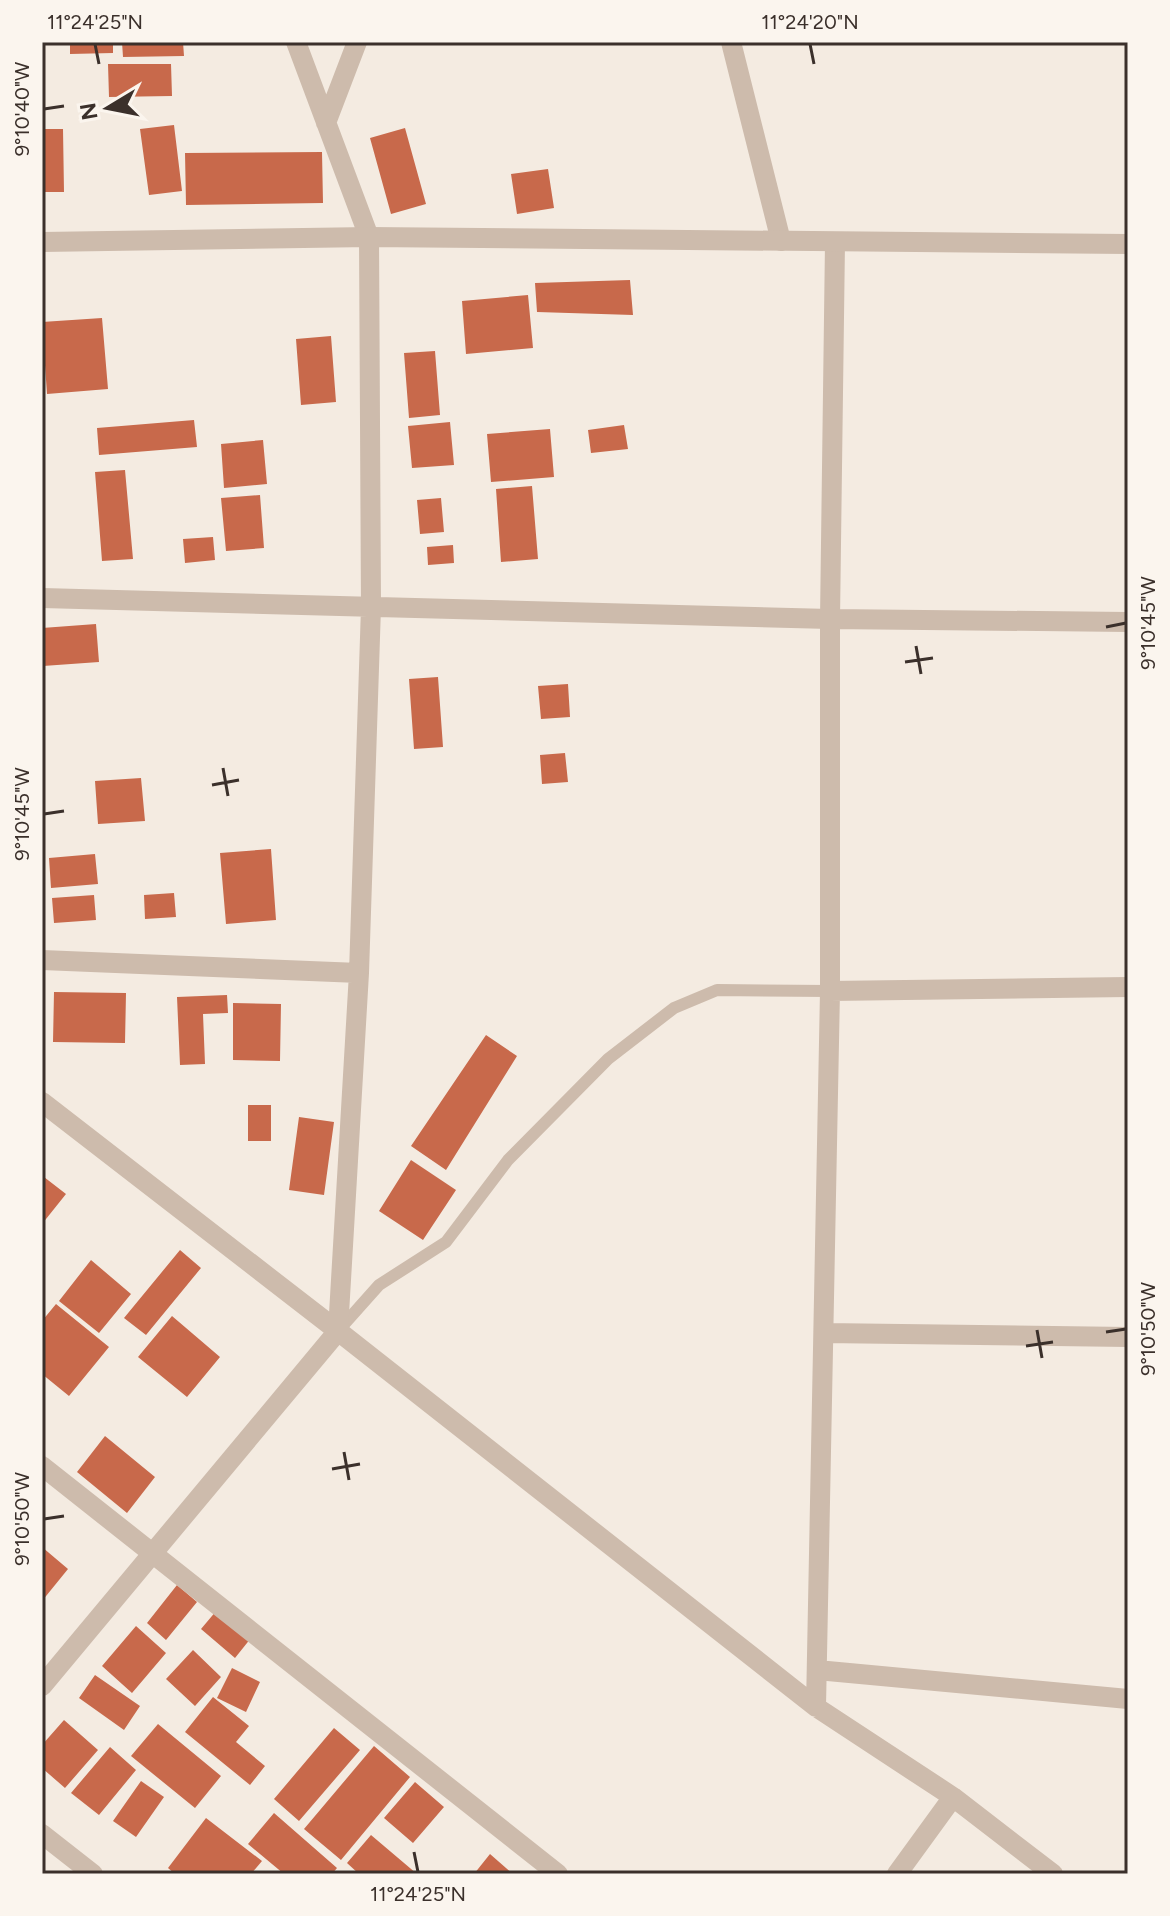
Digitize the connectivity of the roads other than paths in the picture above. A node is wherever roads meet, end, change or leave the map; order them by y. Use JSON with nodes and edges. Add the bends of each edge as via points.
{"nodes":[{"id":1,"x":296,"y":42,"type":"edge"},
{"id":2,"x":357,"y":42,"type":"edge"},
{"id":3,"x":731,"y":42,"type":"edge"},
{"id":4,"x":326,"y":123,"type":"junction"},
{"id":5,"x":369,"y":237,"type":"junction"},
{"id":6,"x":781,"y":241,"type":"junction"},
{"id":7,"x":42,"y":242,"type":"edge"},
{"id":8,"x":835,"y":242,"type":"junction"},
{"id":9,"x":1128,"y":244,"type":"edge"},
{"id":10,"x":42,"y":598,"type":"edge"},
{"id":11,"x":371,"y":607,"type":"junction"},
{"id":12,"x":830,"y":619,"type":"junction"},
{"id":13,"x":1128,"y":622,"type":"edge"},
{"id":14,"x":42,"y":960,"type":"edge"},
{"id":15,"x":359,"y":973,"type":"junction"},
{"id":16,"x":1128,"y":987,"type":"edge"},
{"id":17,"x":830,"y":991,"type":"junction"},
{"id":18,"x":42,"y":1102,"type":"edge"},
{"id":19,"x":338,"y":1331,"type":"junction"},
{"id":20,"x":824,"y":1333,"type":"junction"},
{"id":21,"x":1128,"y":1337,"type":"edge"},
{"id":22,"x":42,"y":1466,"type":"edge"},
{"id":23,"x":153,"y":1552,"type":"junction"},
{"id":24,"x":817,"y":1670,"type":"junction"},
{"id":25,"x":42,"y":1686,"type":"edge"},
{"id":26,"x":1128,"y":1699,"type":"edge"},
{"id":27,"x":816,"y":1707,"type":"junction"},
{"id":28,"x":953,"y":1797,"type":"junction"},
{"id":29,"x":42,"y":1834,"type":"edge"},
{"id":30,"x":93,"y":1874,"type":"edge"},
{"id":31,"x":558,"y":1874,"type":"edge"},
{"id":32,"x":897,"y":1874,"type":"edge"},
{"id":33,"x":1053,"y":1874,"type":"edge"}],
"edges":[{"from":1,"to":4,"type":"street"},
{"from":2,"to":4,"type":"street"},
{"from":3,"to":6,"type":"street"},
{"from":4,"to":5,"type":"street"},
{"from":5,"to":6,"type":"street"},
{"from":5,"to":7,"type":"street"},
{"from":5,"to":11,"type":"street"},
{"from":6,"to":8,"type":"street"},
{"from":8,"to":9,"type":"street"},
{"from":8,"to":12,"type":"street"},
{"from":10,"to":11,"type":"street"},
{"from":11,"to":12,"type":"street"},
{"from":11,"to":15,"type":"street"},
{"from":12,"to":13,"type":"street"},
{"from":12,"to":17,"type":"street"},
{"from":14,"to":15,"type":"street"},
{"from":15,"to":19,"type":"street"},
{"from":16,"to":17,"type":"street"},
{"from":17,"to":19,"type":"lane","via":[[717,990],[674,1008],[608,1059],[508,1160],[446,1242],[379,1285]]},
{"from":17,"to":20,"type":"street"},
{"from":18,"to":19,"type":"street"},
{"from":19,"to":23,"type":"street"},
{"from":19,"to":27,"type":"street"},
{"from":20,"to":21,"type":"street"},
{"from":20,"to":24,"type":"street"},
{"from":22,"to":23,"type":"street"},
{"from":23,"to":25,"type":"street"},
{"from":23,"to":31,"type":"street"},
{"from":24,"to":26,"type":"street"},
{"from":24,"to":27,"type":"street"},
{"from":27,"to":28,"type":"street"},
{"from":28,"to":32,"type":"street"},
{"from":28,"to":33,"type":"street"},
{"from":29,"to":30,"type":"street"}]}
